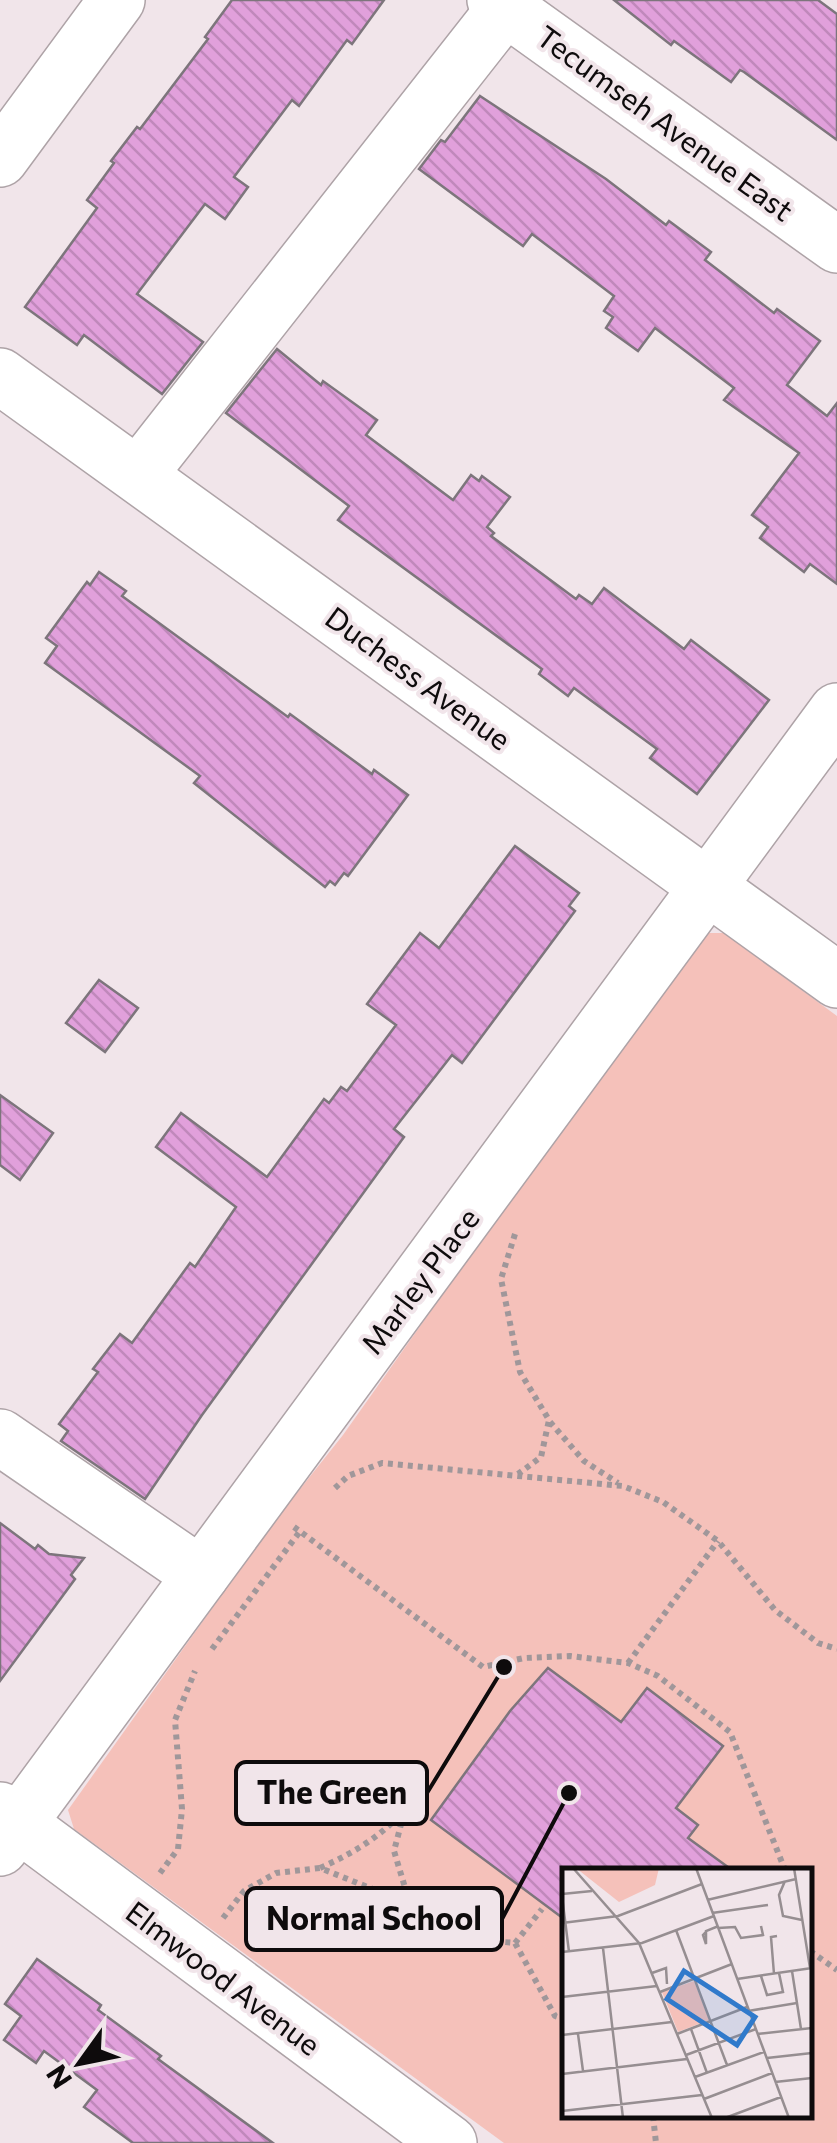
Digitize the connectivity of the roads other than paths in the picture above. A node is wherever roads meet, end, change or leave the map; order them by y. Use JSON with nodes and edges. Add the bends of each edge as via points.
{"nodes":[{"id":1,"x":117,"y":0,"type":"edge"},
{"id":2,"x":500,"y":4,"type":"edge"},
{"id":3,"x":0,"y":159,"type":"edge"},
{"id":4,"x":837,"y":244,"type":"edge"},
{"id":5,"x":0,"y":376,"type":"edge"},
{"id":6,"x":138,"y":474,"type":"junction"},
{"id":7,"x":837,"y":712,"type":"edge"},
{"id":8,"x":710,"y":886,"type":"junction"},
{"id":9,"x":837,"y":980,"type":"edge"},
{"id":10,"x":0,"y":1437,"type":"edge"},
{"id":11,"x":202,"y":1574,"type":"junction"},
{"id":12,"x":6,"y":1828,"type":"edge"},
{"id":13,"x":449,"y":2143,"type":"edge"}],
"edges":[{"from":1,"to":3,"type":"street"},
{"from":2,"to":4,"type":"street","name":"Tecumseh Avenue East"},
{"from":2,"to":6,"type":"street"},
{"from":5,"to":6,"type":"street","name":"Duchess Avenue"},
{"from":6,"to":8,"type":"street","name":"Duchess Avenue"},
{"from":7,"to":8,"type":"street","name":"Marley Place"},
{"from":8,"to":9,"type":"street","name":"Duchess Avenue"},
{"from":8,"to":11,"type":"street","name":"Marley Place"},
{"from":10,"to":11,"type":"street"},
{"from":11,"to":12,"type":"street","name":"Marley Place"},
{"from":12,"to":13,"type":"street","name":"Elmwood Avenue","via":[[133,1909]]}]}
